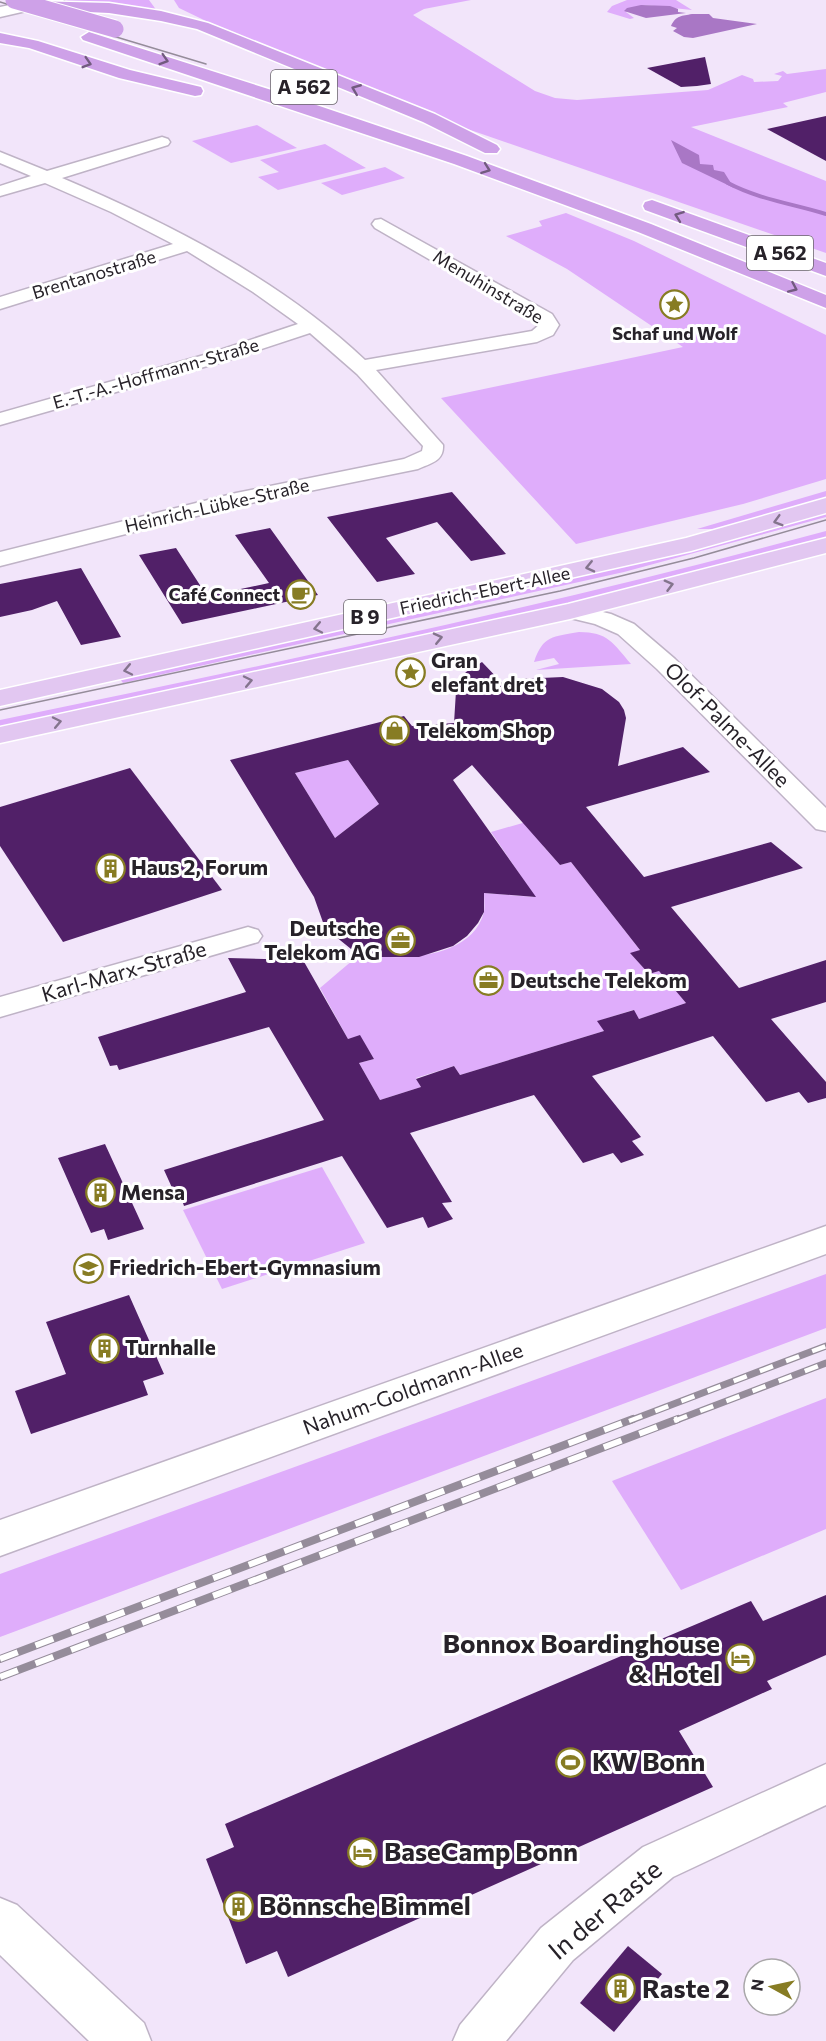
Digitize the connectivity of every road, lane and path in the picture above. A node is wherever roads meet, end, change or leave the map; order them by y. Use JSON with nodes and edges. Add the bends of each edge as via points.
{"nodes":[{"id":1,"x":56,"y":0,"type":"edge"},
{"id":2,"x":160,"y":0,"type":"edge"},
{"id":3,"x":11,"y":5,"type":"edge"},
{"id":4,"x":202,"y":26,"type":"junction"},
{"id":5,"x":0,"y":38,"type":"edge"},
{"id":6,"x":32,"y":44,"type":"junction"},
{"id":7,"x":202,"y":55,"type":"dead end"},
{"id":8,"x":323,"y":94,"type":"dead end"},
{"id":9,"x":393,"y":135,"type":"junction"},
{"id":10,"x":162,"y":141,"type":"dead end"},
{"id":11,"x":491,"y":149,"type":"junction"},
{"id":12,"x":0,"y":157,"type":"edge"},
{"id":13,"x":513,"y":157,"type":"dead end"},
{"id":14,"x":45,"y":177,"type":"junction"},
{"id":15,"x":0,"y":191,"type":"edge"},
{"id":16,"x":634,"y":200,"type":"dead end"},
{"id":17,"x":381,"y":224,"type":"dead end"},
{"id":18,"x":654,"y":231,"type":"junction"},
{"id":19,"x":734,"y":236,"type":"junction"},
{"id":20,"x":188,"y":245,"type":"junction"},
{"id":21,"x":826,"y":260,"type":"edge"},
{"id":22,"x":826,"y":270,"type":"edge"},
{"id":23,"x":826,"y":302,"type":"edge"},
{"id":24,"x":0,"y":303,"type":"edge"},
{"id":25,"x":813,"y":318,"type":"dead end"},
{"id":26,"x":312,"y":326,"type":"junction"},
{"id":27,"x":360,"y":367,"type":"junction"},
{"id":28,"x":0,"y":419,"type":"edge"},
{"id":29,"x":826,"y":505,"type":"edge"},
{"id":30,"x":826,"y":545,"type":"edge"},
{"id":31,"x":0,"y":559,"type":"edge"},
{"id":32,"x":633,"y":595,"type":"junction"},
{"id":33,"x":570,"y":611,"type":"junction"},
{"id":34,"x":626,"y":629,"type":"junction"},
{"id":35,"x":0,"y":698,"type":"edge"},
{"id":36,"x":0,"y":735,"type":"edge"},
{"id":37,"x":826,"y":823,"type":"edge"},
{"id":38,"x":248,"y":936,"type":"dead end"},
{"id":39,"x":0,"y":1007,"type":"edge"},
{"id":40,"x":826,"y":1240,"type":"edge"},
{"id":41,"x":0,"y":1538,"type":"edge"},
{"id":42,"x":826,"y":1784,"type":"edge"},
{"id":43,"x":0,"y":1922,"type":"edge"},
{"id":44,"x":126,"y":2041,"type":"edge"},
{"id":45,"x":476,"y":2041,"type":"edge"}],
"edges":[{"from":1,"to":3,"type":"main road"},
{"from":2,"to":4,"type":"highway","via":[[166,9]]},
{"from":3,"to":4,"type":"highway","via":[[109,8]]},
{"from":3,"to":6,"type":"highway","via":[[9,26]]},
{"from":3,"to":7,"type":"highway","bridge":true,"via":[[115,29]]},
{"from":3,"to":9,"type":"highway","number":"A 562","one_way":true,"via":[[88,36]]},
{"from":11,"to":4,"type":"highway","one_way":true,"via":[[429,118]]},
{"from":5,"to":6,"type":"highway"},
{"from":6,"to":9,"type":"highway","one_way":true,"via":[[125,74]]},
{"from":8,"to":11,"type":"highway","number":"A 562"},
{"from":9,"to":18,"type":"highway","number":"A 562","one_way":true},
{"from":10,"to":14,"type":"street"},
{"from":11,"to":13,"type":"highway","number":"A 562"},
{"from":12,"to":14,"type":"street"},
{"from":14,"to":15,"type":"street"},
{"from":14,"to":20,"type":"street"},
{"from":19,"to":16,"type":"highway","number":"A 562","one_way":true},
{"from":17,"to":27,"type":"street","name":"Menuhinstraße","via":[[545,318],[549,325],[537,336]]},
{"from":18,"to":23,"type":"highway","number":"A 562","one_way":true},
{"from":18,"to":25,"type":"highway"},
{"from":19,"to":21,"type":"highway"},
{"from":19,"to":22,"type":"highway","number":"A 562"},
{"from":20,"to":24,"type":"street","name":"Brentanostraße"},
{"from":20,"to":26,"type":"street","via":[[256,285]]},
{"from":26,"to":27,"type":"street"},
{"from":26,"to":28,"type":"street","name":"E.-T.-A.-Hoffmann-Straße"},
{"from":27,"to":31,"type":"street","name":"Heinrich-Lübke-Straße","via":[[434,445],[433,454],[410,464],[236,500]]},
{"from":29,"to":35,"type":"main road","name":"Friedrich-Ebert-Allee","number":"B 9","one_way":true,"via":[[691,544]]},
{"from":32,"to":30,"type":"main road","name":"Friedrich-Ebert-Allee","number":"B 9","one_way":true},
{"from":32,"to":33,"type":"main road","name":"Friedrich-Ebert-Allee","number":"B 9"},
{"from":32,"to":34,"type":"street"},
{"from":33,"to":34,"type":"street","name":"Olof-Palme-Allee"},
{"from":36,"to":33,"type":"main road","name":"Friedrich-Ebert-Allee","number":"B 9","one_way":true},
{"from":34,"to":37,"type":"street","name":"Olof-Palme-Allee"},
{"from":38,"to":39,"type":"street","name":"Karl-Marx-Straße"},
{"from":40,"to":41,"type":"main road","name":"Nahum-Goldmann-Allee"},
{"from":42,"to":45,"type":"street","name":"In der Raste","via":[[658,1862],[556,1944]]},
{"from":43,"to":44,"type":"main road"}]}
